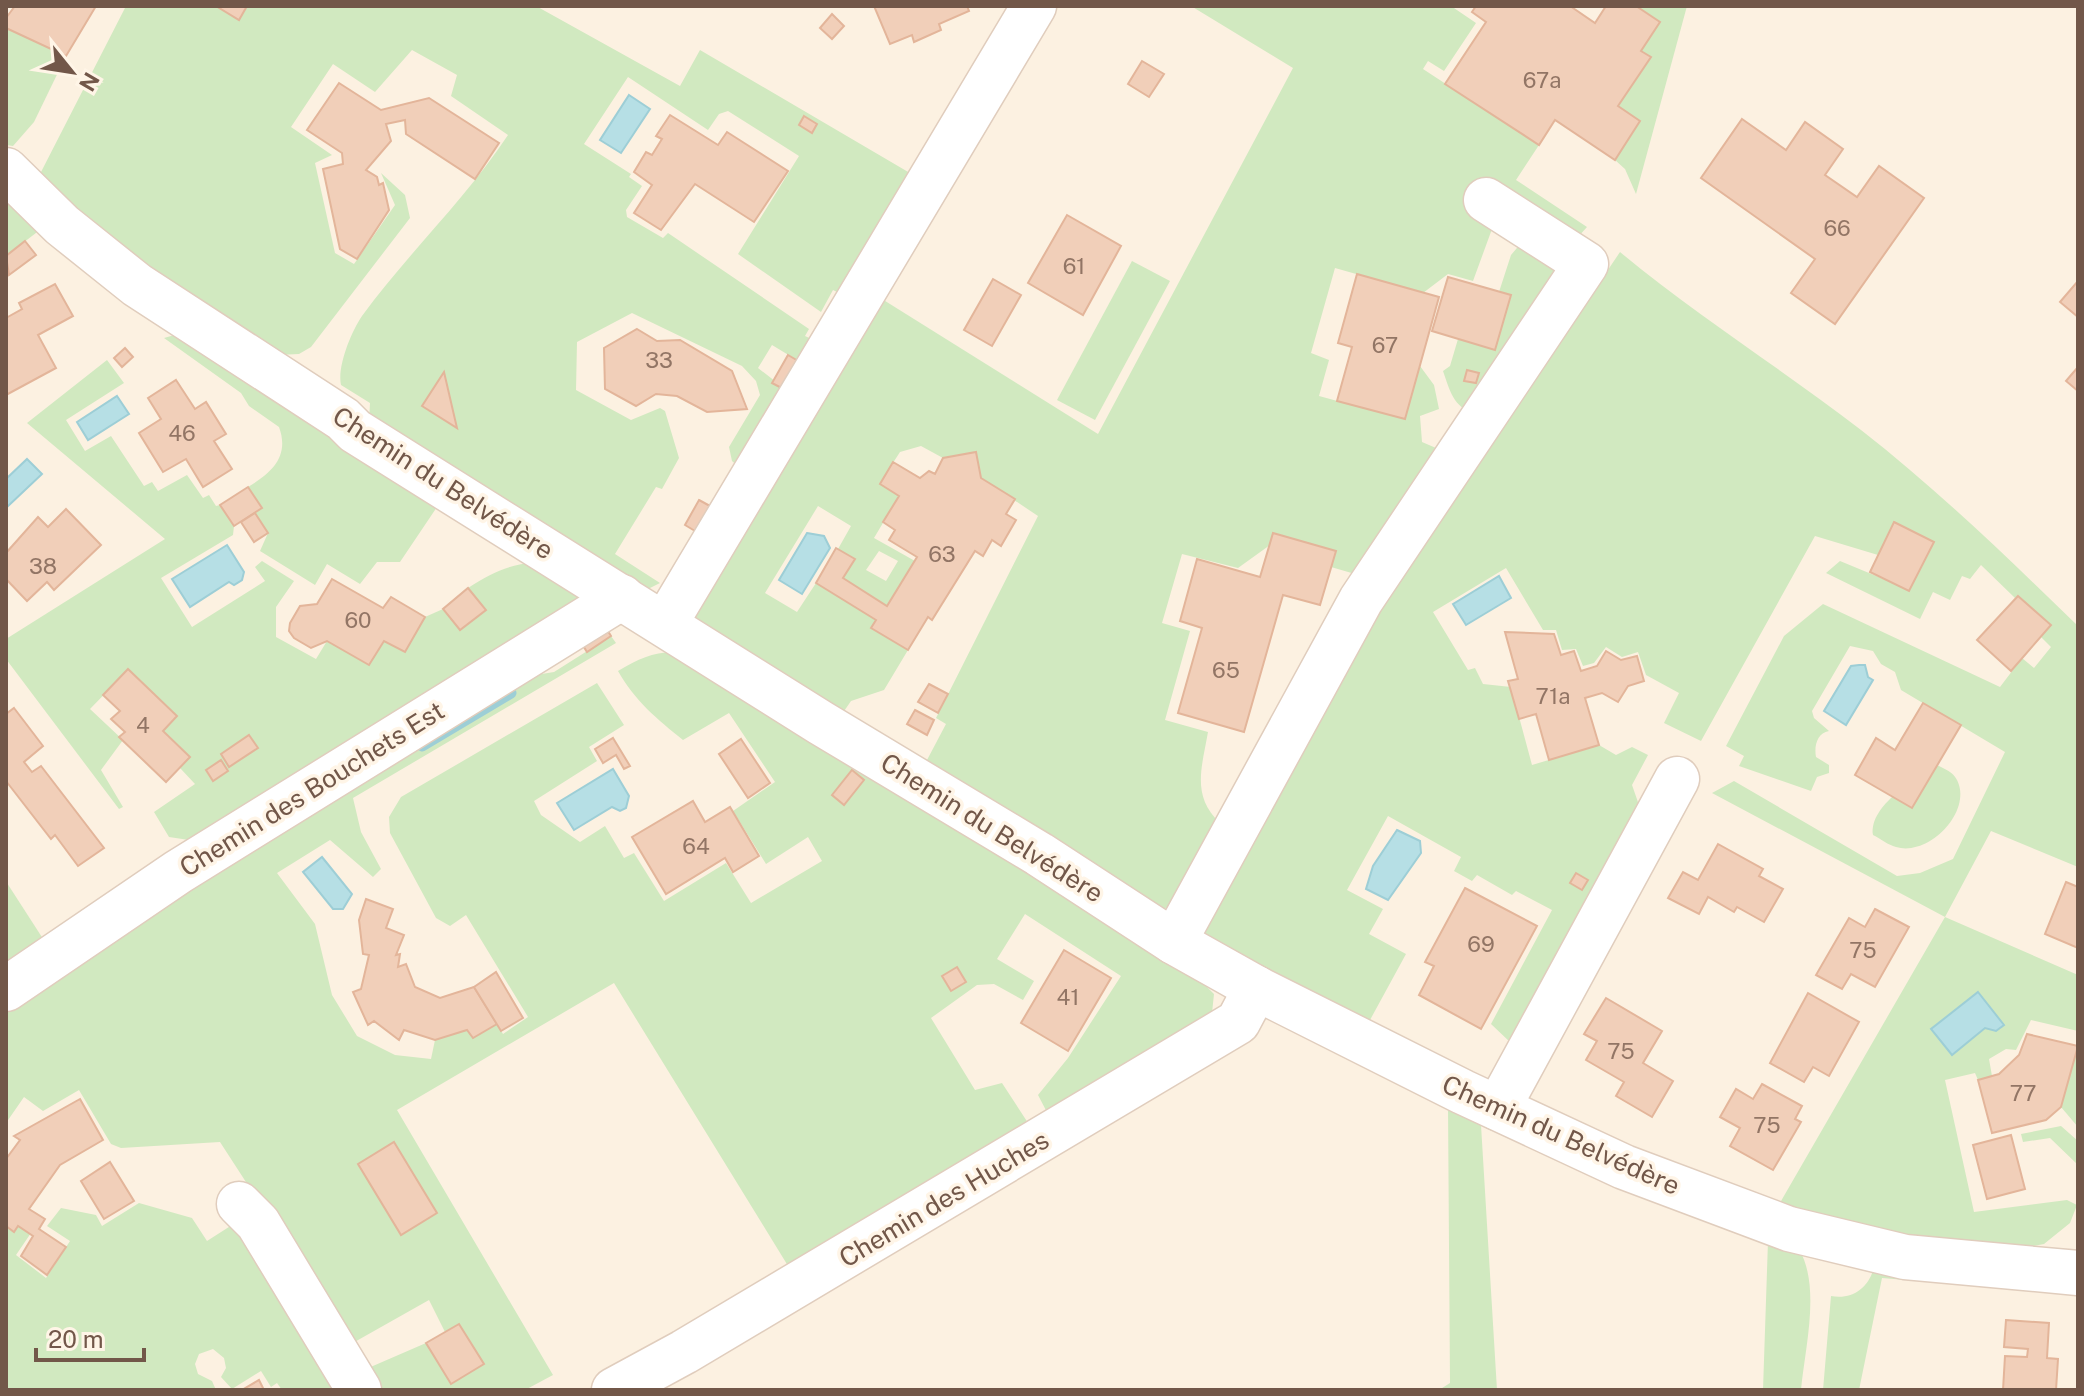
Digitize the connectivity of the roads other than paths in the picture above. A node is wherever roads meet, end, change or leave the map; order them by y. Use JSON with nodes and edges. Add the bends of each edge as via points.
{"nodes":[{"id":1,"x":1034,"y":6,"type":"edge"},
{"id":2,"x":6,"y":170,"type":"edge"},
{"id":3,"x":1486,"y":200,"type":"dead end"},
{"id":4,"x":622,"y":597,"type":"junction"},
{"id":5,"x":665,"y":624,"type":"junction"},
{"id":6,"x":1677,"y":779,"type":"dead end"},
{"id":7,"x":1174,"y":942,"type":"junction"},
{"id":8,"x":1256,"y":988,"type":"junction"},
{"id":9,"x":6,"y":989,"type":"edge"},
{"id":10,"x":1498,"y":1108,"type":"junction"},
{"id":11,"x":239,"y":1204,"type":"dead end"},
{"id":12,"x":2078,"y":1273,"type":"edge"},
{"id":13,"x":359,"y":1390,"type":"edge"},
{"id":14,"x":614,"y":1390,"type":"edge"}],
"edges":[{"from":1,"to":5,"type":"street"},
{"from":2,"to":4,"type":"street","name":"Chemin du Belvédère","via":[[62,225],[137,285],[355,431]]},
{"from":3,"to":7,"type":"street","via":[[1586,264],[1361,600]]},
{"from":4,"to":5,"type":"street","name":"Chemin du Belvédère"},
{"from":4,"to":9,"type":"street","name":"Chemin des Bouchets Est","via":[[178,872]]},
{"from":5,"to":7,"type":"street","name":"Chemin du Belvédère"},
{"from":6,"to":10,"type":"street"},
{"from":7,"to":8,"type":"street","name":"Chemin du Belvédère"},
{"from":8,"to":10,"type":"street","name":"Chemin du Belvédère"},
{"from":8,"to":14,"type":"street","name":"Chemin des Huches","via":[[1238,1022]]},
{"from":10,"to":12,"type":"street","name":"Chemin du Belvédère","via":[[1693,1195],[1831,1241],[1905,1257]]},
{"from":11,"to":13,"type":"street","via":[[258,1223]]}]}
